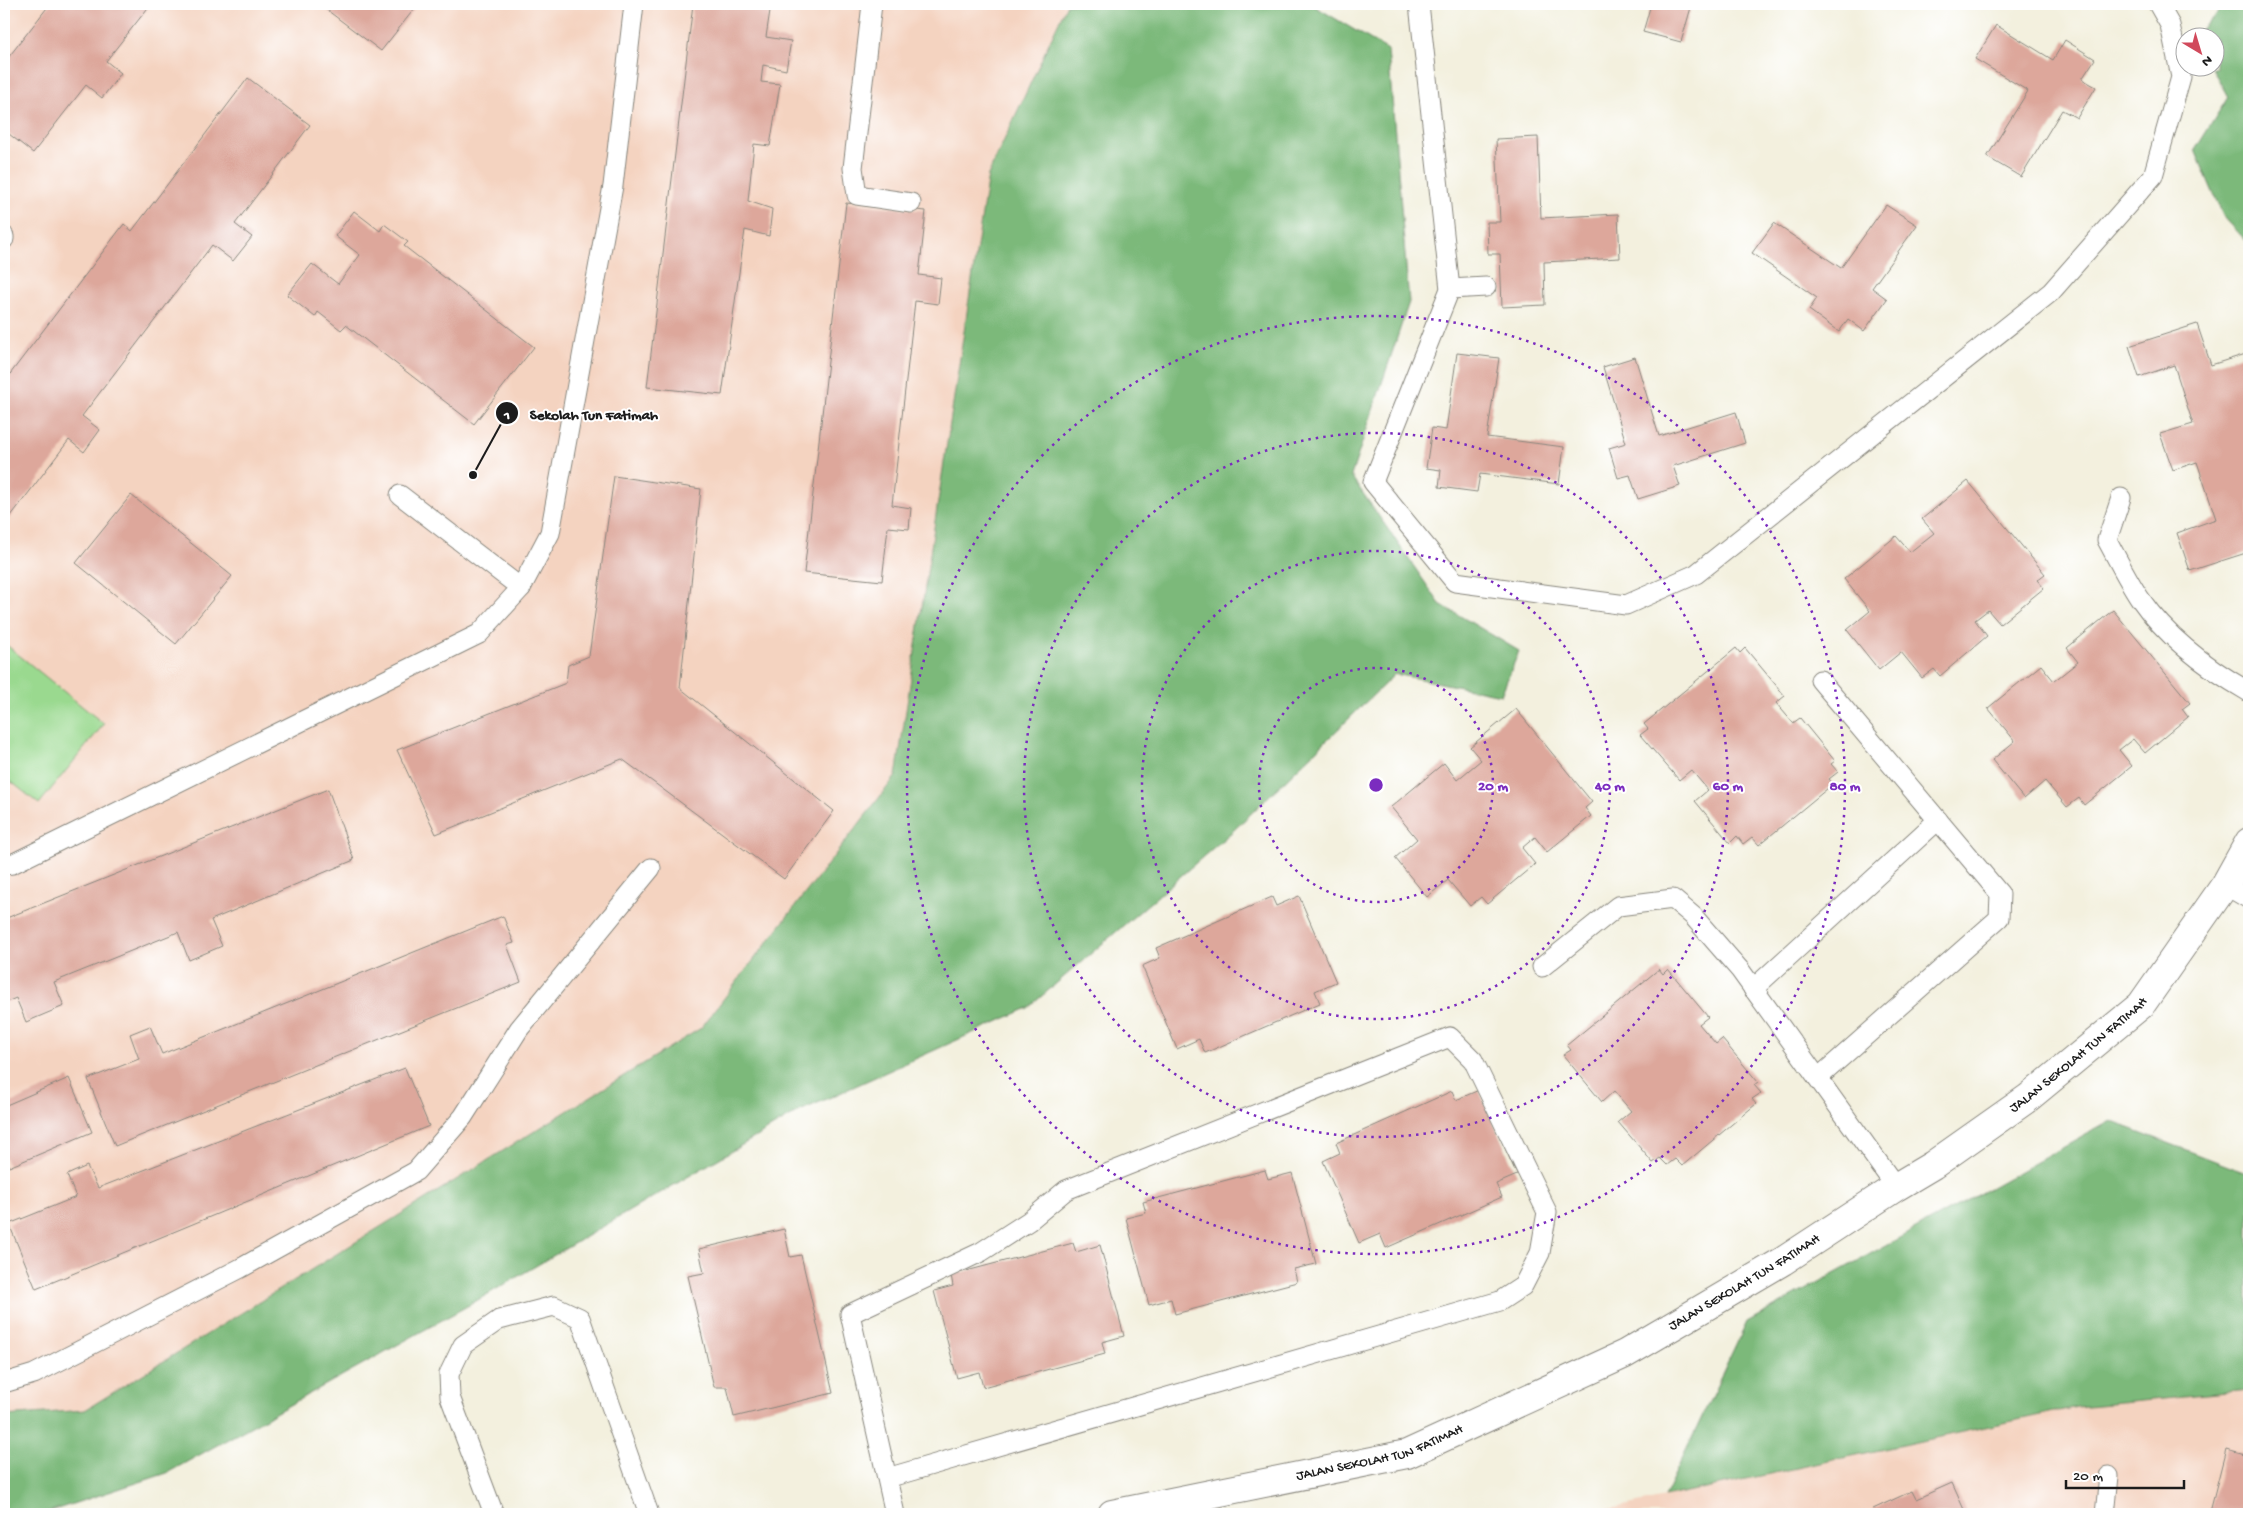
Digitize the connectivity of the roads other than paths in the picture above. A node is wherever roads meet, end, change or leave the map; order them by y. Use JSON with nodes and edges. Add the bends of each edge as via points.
{"nodes":[{"id":1,"x":634,"y":4,"type":"edge"},
{"id":2,"x":872,"y":4,"type":"edge"},
{"id":3,"x":1419,"y":4,"type":"edge"},
{"id":4,"x":2158,"y":4,"type":"edge"},
{"id":5,"x":911,"y":203,"type":"dead end"},
{"id":6,"x":1486,"y":287,"type":"dead end"},
{"id":7,"x":1450,"y":289,"type":"junction"},
{"id":8,"x":400,"y":495,"type":"dead end"},
{"id":9,"x":2121,"y":498,"type":"dead end"},
{"id":10,"x":521,"y":588,"type":"junction"},
{"id":11,"x":1820,"y":680,"type":"dead end"},
{"id":12,"x":2249,"y":692,"type":"edge"},
{"id":13,"x":1938,"y":820,"type":"junction"},
{"id":14,"x":2249,"y":842,"type":"edge"},
{"id":15,"x":4,"y":865,"type":"edge"},
{"id":16,"x":651,"y":868,"type":"dead end"},
{"id":17,"x":2226,"y":885,"type":"junction"},
{"id":18,"x":2249,"y":899,"type":"edge"},
{"id":19,"x":1542,"y":967,"type":"dead end"},
{"id":20,"x":1753,"y":989,"type":"junction"},
{"id":21,"x":1818,"y":1078,"type":"junction"},
{"id":22,"x":1896,"y":1187,"type":"junction"},
{"id":23,"x":4,"y":1383,"type":"edge"},
{"id":24,"x":2109,"y":1476,"type":"dead end"},
{"id":25,"x":888,"y":1478,"type":"junction"},
{"id":26,"x":494,"y":1514,"type":"edge"},
{"id":27,"x":649,"y":1514,"type":"edge"},
{"id":28,"x":895,"y":1514,"type":"edge"},
{"id":29,"x":1112,"y":1514,"type":"edge"},
{"id":30,"x":2105,"y":1514,"type":"edge"}],
"edges":[{"from":1,"to":10,"type":"lane","via":[[613,186],[550,534]]},
{"from":2,"to":5,"type":"lane","via":[[853,168],[857,195]]},
{"from":3,"to":7,"type":"lane"},
{"from":4,"to":7,"type":"lane","via":[[2170,26],[2181,77],[2153,176],[2051,292],[1696,574],[1626,605],[1455,582],[1372,482]]},
{"from":6,"to":7,"type":"lane"},
{"from":8,"to":10,"type":"lane"},
{"from":9,"to":12,"type":"lane","via":[[2107,540],[2140,600],[2164,630],[2219,675]]},
{"from":10,"to":15,"type":"lane","via":[[479,634],[12,864]]},
{"from":11,"to":13,"type":"lane"},
{"from":13,"to":20,"type":"lane"},
{"from":13,"to":21,"type":"lane","via":[[2000,894],[1998,918]]},
{"from":14,"to":17,"type":"street","name":"JALAN SEKOLAH TUN FATIMAH"},
{"from":16,"to":23,"type":"lane","via":[[519,1029],[463,1117],[416,1171],[241,1268],[34,1374]]},
{"from":17,"to":18,"type":"lane"},
{"from":17,"to":22,"type":"street","name":"JALAN SEKOLAH TUN FATIMAH","via":[[2141,1005],[2028,1098]]},
{"from":19,"to":20,"type":"lane","via":[[1618,906],[1672,899],[1693,916]]},
{"from":20,"to":21,"type":"lane"},
{"from":21,"to":22,"type":"lane"},
{"from":22,"to":29,"type":"street","name":"JALAN SEKOLAH TUN FATIMAH","via":[[1784,1261],[1625,1354],[1408,1454]]},
{"from":24,"to":30,"type":"lane"},
{"from":25,"to":25,"type":"lane","via":[[1500,1301],[1523,1286],[1540,1253],[1547,1212],[1473,1060],[1450,1037],[1066,1190],[1029,1221],[981,1252],[850,1314]]},
{"from":25,"to":28,"type":"lane"},
{"from":26,"to":27,"type":"lane","via":[[450,1397],[448,1374],[463,1345],[499,1320],[554,1306],[580,1318]]}]}
